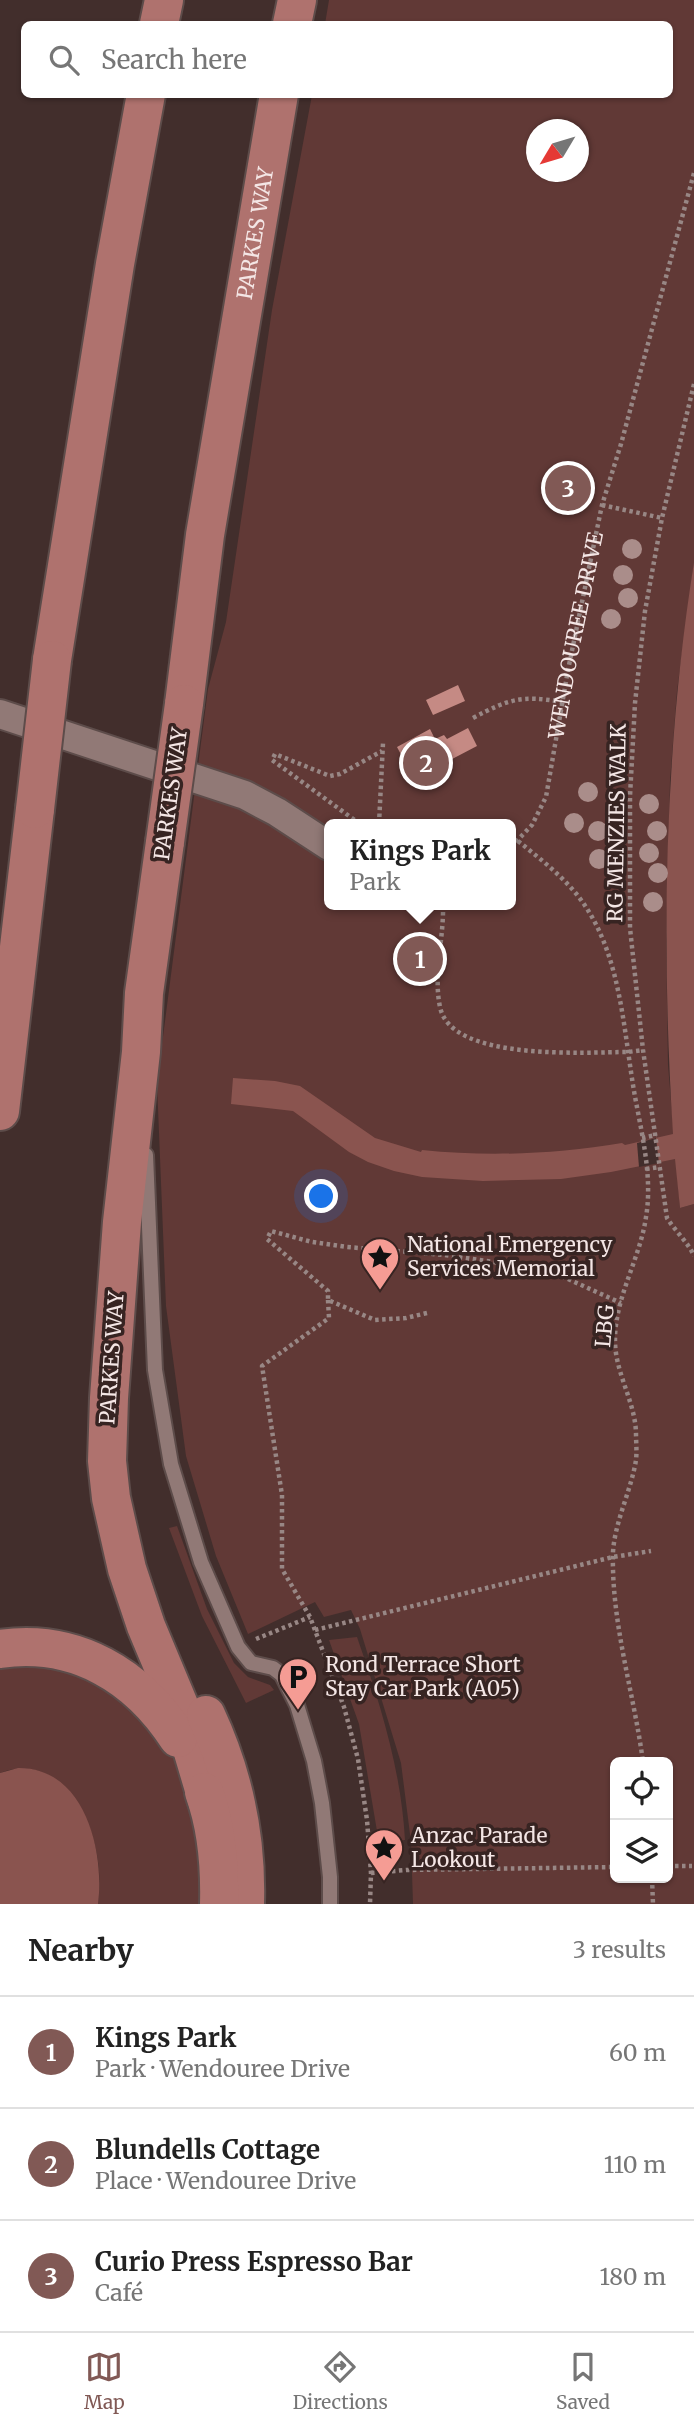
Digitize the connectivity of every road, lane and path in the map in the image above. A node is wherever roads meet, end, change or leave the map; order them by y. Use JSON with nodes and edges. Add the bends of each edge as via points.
{"nodes":[{"id":1,"x":163,"y":0,"type":"edge"},
{"id":2,"x":297,"y":0,"type":"edge"},
{"id":3,"x":160,"y":21,"type":"edge"},
{"id":4,"x":293,"y":21,"type":"edge"},
{"id":5,"x":145,"y":98,"type":"edge"},
{"id":6,"x":278,"y":98,"type":"edge"},
{"id":7,"x":694,"y":173,"type":"edge"},
{"id":8,"x":694,"y":384,"type":"edge"},
{"id":9,"x":602,"y":505,"type":"junction"},
{"id":10,"x":662,"y":518,"type":"junction"},
{"id":11,"x":562,"y":702,"type":"junction"},
{"id":12,"x":0,"y":714,"type":"edge"},
{"id":13,"x":473,"y":718,"type":"dead end"},
{"id":14,"x":383,"y":743,"type":"dead end"},
{"id":15,"x":382,"y":751,"type":"junction"},
{"id":16,"x":353,"y":819,"type":"edge"},
{"id":17,"x":379,"y":819,"type":"edge"},
{"id":18,"x":519,"y":841,"type":"junction"},
{"id":19,"x":324,"y":843,"type":"edge"},
{"id":20,"x":516,"y":843,"type":"edge"},
{"id":21,"x":443,"y":910,"type":"edge"},
{"id":22,"x":643,"y":1050,"type":"junction"},
{"id":23,"x":141,"y":1052,"type":"junction"},
{"id":24,"x":628,"y":1052,"type":"junction"},
{"id":25,"x":0,"y":1111,"type":"edge"},
{"id":26,"x":656,"y":1136,"type":"junction"},
{"id":27,"x":642,"y":1140,"type":"junction"},
{"id":28,"x":660,"y":1165,"type":"junction"},
{"id":29,"x":646,"y":1167,"type":"junction"},
{"id":30,"x":694,"y":1256,"type":"edge"},
{"id":31,"x":328,"y":1300,"type":"junction"},
{"id":32,"x":621,"y":1303,"type":"junction"},
{"id":33,"x":427,"y":1313,"type":"dead end"},
{"id":34,"x":111,"y":1498,"type":"junction"},
{"id":35,"x":651,"y":1551,"type":"dead end"},
{"id":36,"x":613,"y":1557,"type":"junction"},
{"id":37,"x":310,"y":1617,"type":"junction"},
{"id":38,"x":315,"y":1630,"type":"junction"},
{"id":39,"x":250,"y":1642,"type":"dead end"},
{"id":40,"x":0,"y":1649,"type":"edge"},
{"id":41,"x":642,"y":1757,"type":"edge"},
{"id":42,"x":208,"y":1803,"type":"junction"},
{"id":43,"x":673,"y":1866,"type":"edge"},
{"id":44,"x":692,"y":1866,"type":"dead end"},
{"id":45,"x":610,"y":1867,"type":"edge"},
{"id":46,"x":371,"y":1873,"type":"junction"},
{"id":47,"x":652,"y":1883,"type":"edge"},
{"id":48,"x":219,"y":1904,"type":"edge"},
{"id":49,"x":245,"y":1904,"type":"edge"},
{"id":50,"x":330,"y":1904,"type":"edge"},
{"id":51,"x":370,"y":1904,"type":"edge"},
{"id":52,"x":653,"y":1904,"type":"edge"}],
"edges":[{"from":1,"to":3,"type":"main road"},
{"from":2,"to":4,"type":"main road"},
{"from":5,"to":25,"type":"main road","bridge":true,"via":[[52,660]]},
{"from":6,"to":23,"type":"main road","name":"PARKES WAY","bridge":true,"via":[[205,534],[144,993]]},
{"from":7,"to":9,"type":"path","name":"WENDOUREE DRIVE"},
{"from":8,"to":10,"type":"path","name":"RG MENZIES WALK"},
{"from":9,"to":10,"type":"path"},
{"from":9,"to":11,"type":"path","name":"WENDOUREE DRIVE"},
{"from":10,"to":22,"type":"path","name":"RG MENZIES WALK","via":[[645,611],[630,796],[630,928]]},
{"from":11,"to":13,"type":"path","via":[[508,700]]},
{"from":11,"to":18,"type":"path","name":"WENDOUREE DRIVE","via":[[546,797]]},
{"from":12,"to":19,"type":"street","via":[[245,795]]},
{"from":14,"to":15,"type":"path"},
{"from":15,"to":16,"type":"path","via":[[332,776],[275,754],[272,760]]},
{"from":15,"to":17,"type":"path"},
{"from":18,"to":20,"type":"path","name":"WENDOUREE DRIVE"},
{"from":18,"to":24,"type":"path","name":"LBG","via":[[573,889],[598,927],[614,975]]},
{"from":21,"to":24,"type":"path","via":[[438,999],[448,1023],[475,1040],[502,1049]]},
{"from":22,"to":24,"type":"path"},
{"from":22,"to":26,"type":"path","name":"RG MENZIES WALK"},
{"from":23,"to":34,"type":"main road","name":"PARKES WAY","via":[[109,1398]]},
{"from":23,"to":50,"type":"lane","via":[[154,1362],[168,1450],[201,1562],[227,1625],[247,1660],[282,1675],[297,1705],[322,1803]]},
{"from":24,"to":27,"type":"path","name":"LBG"},
{"from":26,"to":27,"type":"path"},
{"from":26,"to":28,"type":"path","name":"RG MENZIES WALK"},
{"from":27,"to":29,"type":"path","name":"LBG"},
{"from":28,"to":29,"type":"path"},
{"from":28,"to":30,"type":"path","name":"RG MENZIES WALK","via":[[667,1218]]},
{"from":29,"to":32,"type":"path","name":"LBG","via":[[646,1218]]},
{"from":31,"to":32,"type":"path","via":[[328,1291],[267,1239],[271,1231],[347,1247],[548,1270]]},
{"from":31,"to":33,"type":"path","via":[[375,1320]]},
{"from":31,"to":37,"type":"path","via":[[329,1318],[262,1366],[282,1495],[282,1569]]},
{"from":32,"to":36,"type":"path","name":"LBG","via":[[615,1340],[618,1370],[636,1429],[636,1460]]},
{"from":34,"to":42,"type":"main road","name":"PARKES WAY","via":[[127,1569],[179,1706]]},
{"from":34,"to":49,"type":"main road","name":"PARKES WAY","via":[[229,1772],[243,1840]]},
{"from":35,"to":36,"type":"path"},
{"from":36,"to":38,"type":"path"},
{"from":36,"to":41,"type":"path","name":"LBG","via":[[615,1595]]},
{"from":37,"to":38,"type":"path"},
{"from":37,"to":39,"type":"path"},
{"from":38,"to":46,"type":"path","via":[[358,1759]]},
{"from":40,"to":42,"type":"main road","via":[[63,1651],[94,1662],[131,1684],[151,1701],[175,1733]]},
{"from":42,"to":48,"type":"main road","via":[[217,1851]]},
{"from":43,"to":44,"type":"path"},
{"from":45,"to":46,"type":"path"},
{"from":46,"to":51,"type":"path"},
{"from":47,"to":52,"type":"path"}]}
